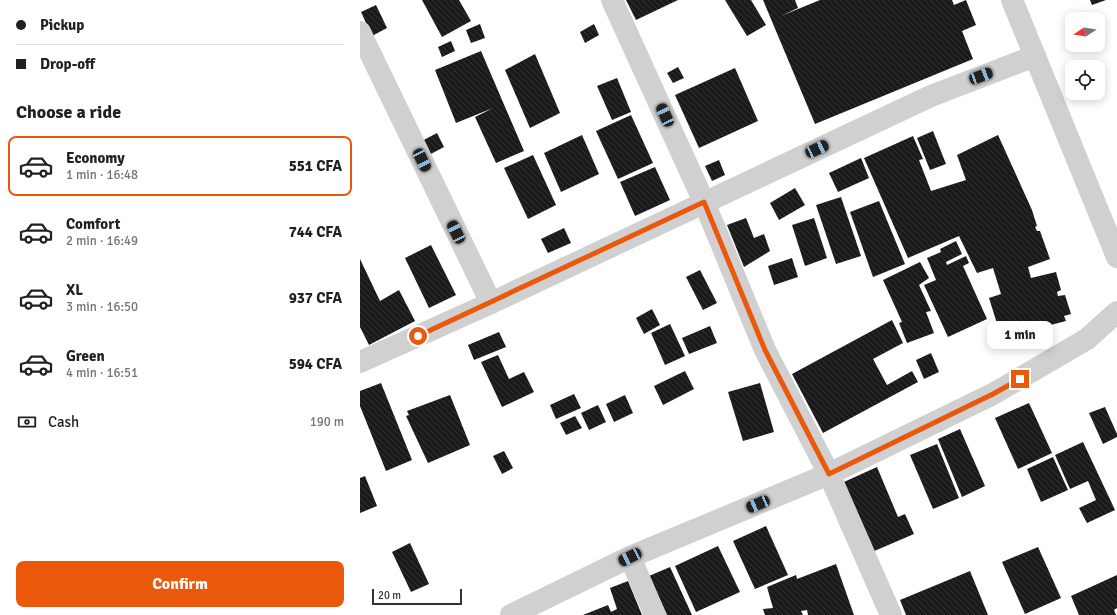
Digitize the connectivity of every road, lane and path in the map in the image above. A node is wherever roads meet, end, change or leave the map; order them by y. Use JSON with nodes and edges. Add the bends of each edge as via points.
{"nodes":[{"id":1,"x":612,"y":0,"type":"edge"},
{"id":2,"x":1012,"y":0,"type":"edge"},
{"id":3,"x":360,"y":32,"type":"edge"},
{"id":4,"x":1035,"y":56,"type":"junction"},
{"id":5,"x":704,"y":202,"type":"junction"},
{"id":6,"x":1117,"y":257,"type":"edge"},
{"id":7,"x":491,"y":303,"type":"junction"},
{"id":8,"x":1117,"y":312,"type":"edge"},
{"id":9,"x":360,"y":362,"type":"edge"},
{"id":10,"x":829,"y":474,"type":"junction"},
{"id":11,"x":630,"y":557,"type":"junction"},
{"id":12,"x":511,"y":615,"type":"edge"},
{"id":13,"x":655,"y":615,"type":"edge"},
{"id":14,"x":891,"y":615,"type":"edge"}],
"edges":[{"from":1,"to":5,"type":"street"},
{"from":2,"to":4,"type":"street"},
{"from":3,"to":7,"type":"street"},
{"from":4,"to":5,"type":"street","via":[[931,96]]},
{"from":4,"to":6,"type":"street"},
{"from":5,"to":7,"type":"street"},
{"from":5,"to":10,"type":"street","via":[[765,350]]},
{"from":7,"to":9,"type":"street"},
{"from":8,"to":10,"type":"street","via":[[1087,339],[993,394]]},
{"from":10,"to":11,"type":"street"},
{"from":10,"to":14,"type":"street"},
{"from":11,"to":12,"type":"street"},
{"from":11,"to":13,"type":"street"}]}
